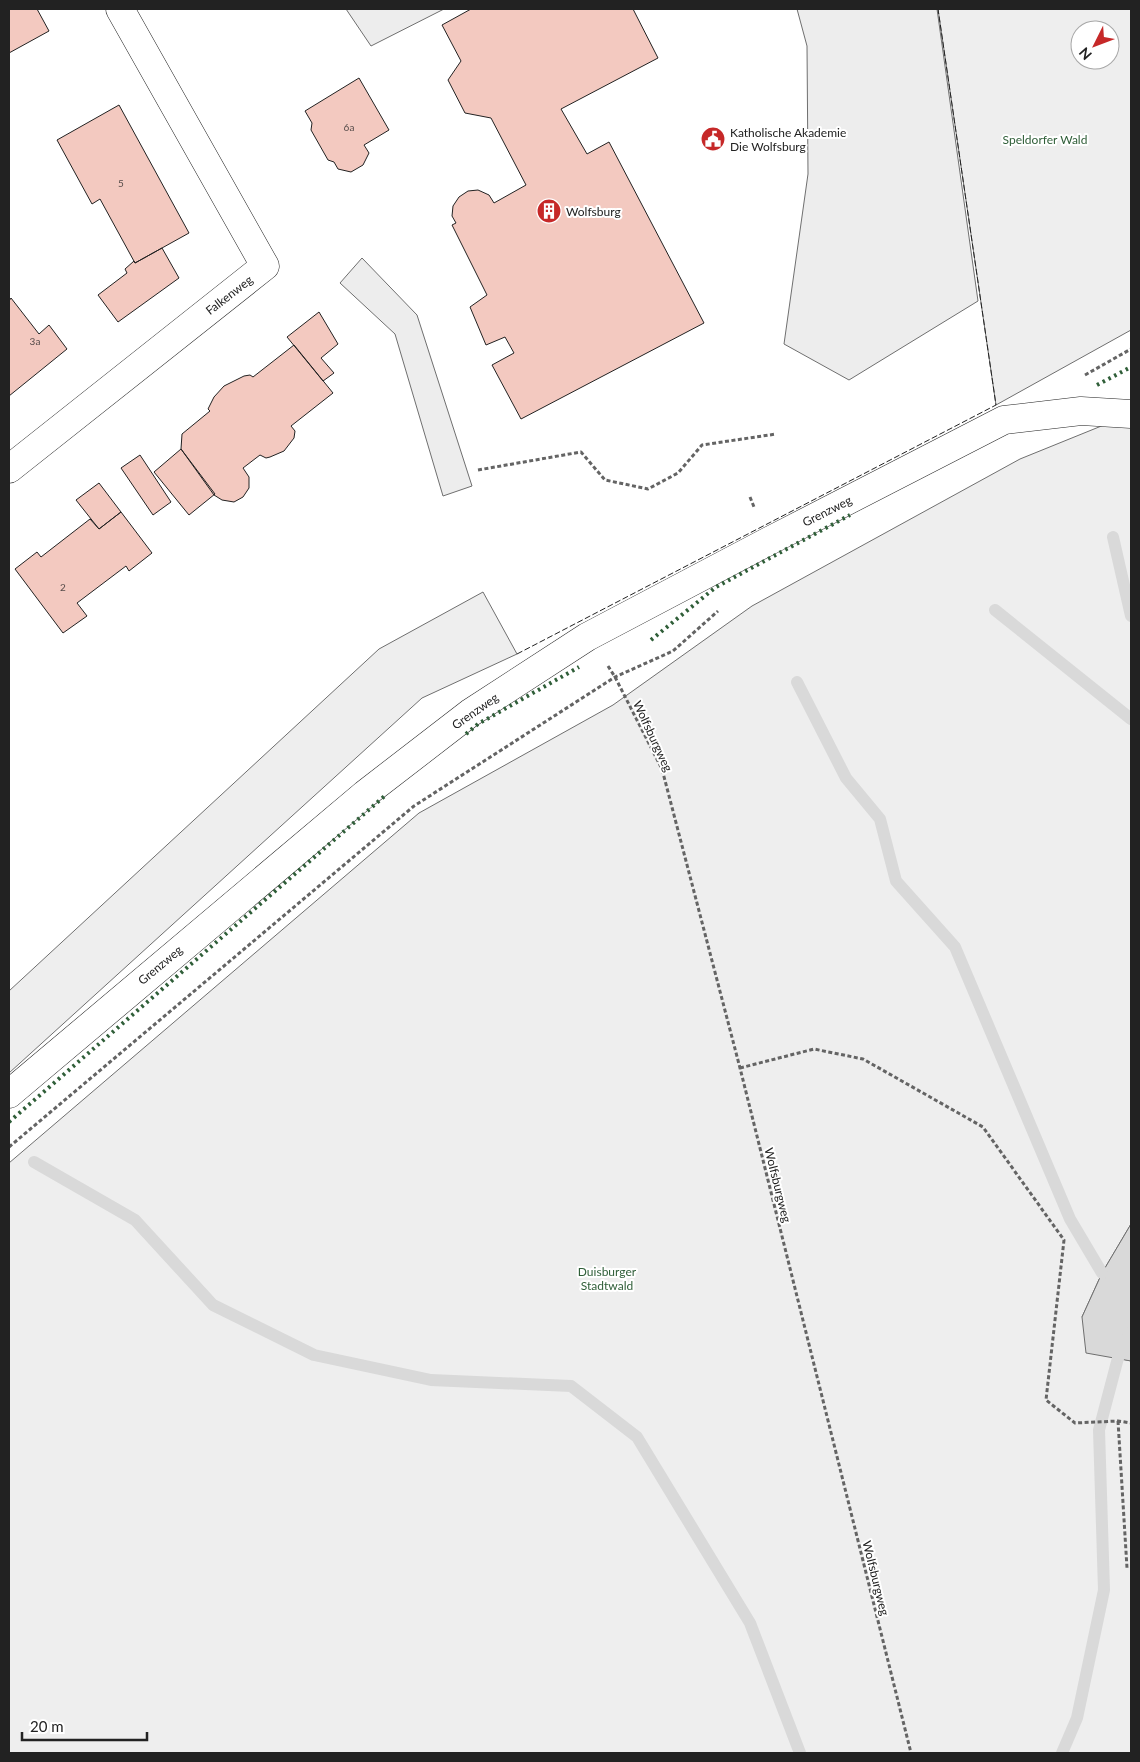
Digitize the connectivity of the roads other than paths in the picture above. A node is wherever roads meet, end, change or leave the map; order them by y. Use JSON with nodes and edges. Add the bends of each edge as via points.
{"nodes":[{"id":1,"x":120,"y":9,"type":"edge"},
{"id":2,"x":1131,"y":414,"type":"edge"},
{"id":3,"x":9,"y":469,"type":"edge"},
{"id":4,"x":9,"y":1094,"type":"edge"}],
"edges":[{"from":1,"to":3,"type":"street","name":"Falkenweg","via":[[265,266]]},
{"from":2,"to":4,"type":"street","name":"Grenzweg","via":[[1081,411],[1004,420],[588,637],[470,713],[365,794]]}]}
